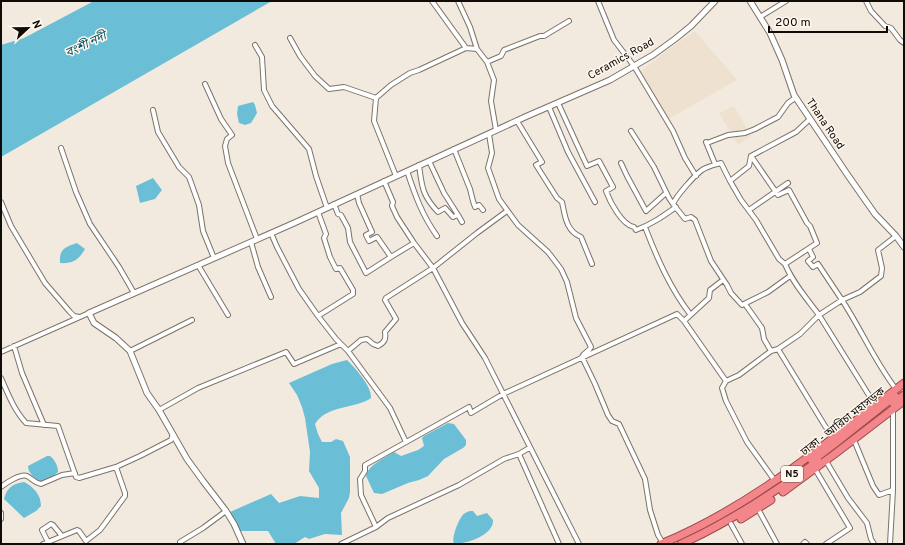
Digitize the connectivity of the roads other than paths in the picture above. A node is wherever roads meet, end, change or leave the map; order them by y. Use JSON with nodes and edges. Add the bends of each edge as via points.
{"nodes":[{"id":1,"x":432,"y":1,"type":"edge"},
{"id":2,"x":458,"y":1,"type":"edge"},
{"id":3,"x":598,"y":1,"type":"edge"},
{"id":4,"x":715,"y":1,"type":"edge"},
{"id":5,"x":750,"y":1,"type":"edge"},
{"id":6,"x":786,"y":1,"type":"edge"},
{"id":7,"x":866,"y":1,"type":"edge"},
{"id":8,"x":760,"y":17,"type":"junction"},
{"id":9,"x":569,"y":21,"type":"dead end"},
{"id":10,"x":290,"y":38,"type":"dead end"},
{"id":11,"x":904,"y":43,"type":"edge"},
{"id":12,"x":255,"y":45,"type":"dead end"},
{"id":13,"x":466,"y":48,"type":"junction"},
{"id":14,"x":477,"y":49,"type":"junction"},
{"id":15,"x":487,"y":62,"type":"junction"},
{"id":16,"x":634,"y":66,"type":"junction"},
{"id":17,"x":204,"y":84,"type":"dead end"},
{"id":18,"x":376,"y":98,"type":"junction"},
{"id":19,"x":795,"y":98,"type":"junction"},
{"id":20,"x":558,"y":103,"type":"junction"},
{"id":21,"x":549,"y":107,"type":"junction"},
{"id":22,"x":153,"y":110,"type":"dead end"},
{"id":23,"x":810,"y":119,"type":"junction"},
{"id":24,"x":517,"y":121,"type":"junction"},
{"id":25,"x":496,"y":130,"type":"junction"},
{"id":26,"x":631,"y":131,"type":"dead end"},
{"id":27,"x":489,"y":134,"type":"junction"},
{"id":28,"x":61,"y":148,"type":"dead end"},
{"id":29,"x":454,"y":149,"type":"junction"},
{"id":30,"x":751,"y":156,"type":"junction"},
{"id":31,"x":429,"y":161,"type":"junction"},
{"id":32,"x":621,"y":163,"type":"dead end"},
{"id":33,"x":715,"y":164,"type":"junction"},
{"id":34,"x":420,"y":165,"type":"junction"},
{"id":35,"x":407,"y":171,"type":"junction"},
{"id":36,"x":396,"y":176,"type":"junction"},
{"id":37,"x":696,"y":176,"type":"junction"},
{"id":38,"x":384,"y":181,"type":"junction"},
{"id":39,"x":730,"y":181,"type":"junction"},
{"id":40,"x":788,"y":183,"type":"dead end"},
{"id":41,"x":776,"y":192,"type":"junction"},
{"id":42,"x":666,"y":193,"type":"junction"},
{"id":43,"x":357,"y":194,"type":"junction"},
{"id":44,"x":1,"y":202,"type":"edge"},
{"id":45,"x":595,"y":202,"type":"dead end"},
{"id":46,"x":334,"y":204,"type":"junction"},
{"id":47,"x":674,"y":206,"type":"junction"},
{"id":48,"x":327,"y":208,"type":"junction"},
{"id":49,"x":483,"y":210,"type":"dead end"},
{"id":50,"x":749,"y":210,"type":"dead end"},
{"id":51,"x":507,"y":211,"type":"junction"},
{"id":52,"x":318,"y":212,"type":"junction"},
{"id":53,"x":458,"y":215,"type":"junction"},
{"id":54,"x":462,"y":222,"type":"dead end"},
{"id":55,"x":645,"y":226,"type":"junction"},
{"id":56,"x":271,"y":233,"type":"junction"},
{"id":57,"x":436,"y":236,"type":"dead end"},
{"id":58,"x":896,"y":236,"type":"junction"},
{"id":59,"x":256,"y":239,"type":"junction"},
{"id":60,"x":251,"y":242,"type":"junction"},
{"id":61,"x":414,"y":243,"type":"junction"},
{"id":62,"x":904,"y":248,"type":"edge"},
{"id":63,"x":809,"y":249,"type":"junction"},
{"id":64,"x":391,"y":257,"type":"junction"},
{"id":65,"x":214,"y":258,"type":"junction"},
{"id":66,"x":592,"y":264,"type":"dead end"},
{"id":67,"x":784,"y":264,"type":"junction"},
{"id":68,"x":198,"y":265,"type":"junction"},
{"id":69,"x":433,"y":268,"type":"junction"},
{"id":70,"x":790,"y":276,"type":"junction"},
{"id":71,"x":723,"y":280,"type":"junction"},
{"id":72,"x":134,"y":293,"type":"junction"},
{"id":73,"x":271,"y":297,"type":"dead end"},
{"id":74,"x":842,"y":300,"type":"junction"},
{"id":75,"x":745,"y":304,"type":"junction"},
{"id":76,"x":89,"y":312,"type":"junction"},
{"id":77,"x":690,"y":314,"type":"junction"},
{"id":78,"x":228,"y":315,"type":"dead end"},
{"id":79,"x":819,"y":315,"type":"junction"},
{"id":80,"x":318,"y":316,"type":"junction"},
{"id":81,"x":79,"y":317,"type":"junction"},
{"id":82,"x":192,"y":320,"type":"dead end"},
{"id":83,"x":684,"y":320,"type":"junction"},
{"id":84,"x":341,"y":344,"type":"junction"},
{"id":85,"x":14,"y":346,"type":"junction"},
{"id":86,"x":778,"y":349,"type":"junction"},
{"id":87,"x":130,"y":351,"type":"junction"},
{"id":88,"x":771,"y":351,"type":"junction"},
{"id":89,"x":1,"y":352,"type":"edge"},
{"id":90,"x":348,"y":352,"type":"junction"},
{"id":91,"x":582,"y":357,"type":"junction"},
{"id":92,"x":1,"y":378,"type":"edge"},
{"id":93,"x":726,"y":381,"type":"junction"},
{"id":94,"x":904,"y":383,"type":"edge"},
{"id":95,"x":896,"y":389,"type":"junction"},
{"id":96,"x":904,"y":389,"type":"edge"},
{"id":97,"x":503,"y":394,"type":"junction"},
{"id":98,"x":904,"y":395,"type":"edge"},
{"id":99,"x":904,"y":400,"type":"edge"},
{"id":100,"x":875,"y":406,"type":"junction"},
{"id":101,"x":893,"y":409,"type":"junction"},
{"id":102,"x":159,"y":410,"type":"junction"},
{"id":103,"x":44,"y":425,"type":"junction"},
{"id":104,"x":173,"y":434,"type":"junction"},
{"id":105,"x":834,"y":438,"type":"junction"},
{"id":106,"x":854,"y":440,"type":"junction"},
{"id":107,"x":406,"y":442,"type":"junction"},
{"id":108,"x":529,"y":448,"type":"junction"},
{"id":109,"x":519,"y":454,"type":"junction"},
{"id":110,"x":826,"y":461,"type":"junction"},
{"id":111,"x":116,"y":467,"type":"junction"},
{"id":112,"x":815,"y":469,"type":"junction"},
{"id":113,"x":75,"y":474,"type":"junction"},
{"id":114,"x":775,"y":481,"type":"junction"},
{"id":115,"x":1,"y":487,"type":"edge"},
{"id":116,"x":893,"y":490,"type":"junction"},
{"id":117,"x":758,"y":509,"type":"junction"},
{"id":118,"x":226,"y":511,"type":"junction"},
{"id":119,"x":1,"y":513,"type":"edge"},
{"id":120,"x":1,"y":518,"type":"edge"},
{"id":121,"x":732,"y":524,"type":"junction"},
{"id":122,"x":376,"y":526,"type":"junction"},
{"id":123,"x":62,"y":536,"type":"junction"},
{"id":124,"x":48,"y":542,"type":"junction"},
{"id":125,"x":87,"y":542,"type":"edge"},
{"id":126,"x":43,"y":544,"type":"edge"},
{"id":127,"x":180,"y":544,"type":"edge"},
{"id":128,"x":242,"y":544,"type":"edge"},
{"id":129,"x":341,"y":544,"type":"edge"},
{"id":130,"x":559,"y":544,"type":"edge"},
{"id":131,"x":579,"y":544,"type":"edge"},
{"id":132,"x":662,"y":544,"type":"edge"},
{"id":133,"x":671,"y":544,"type":"edge"},
{"id":134,"x":680,"y":544,"type":"edge"},
{"id":135,"x":691,"y":544,"type":"edge"},
{"id":136,"x":742,"y":544,"type":"edge"},
{"id":137,"x":777,"y":544,"type":"edge"},
{"id":138,"x":803,"y":544,"type":"edge"},
{"id":139,"x":807,"y":544,"type":"edge"},
{"id":140,"x":826,"y":544,"type":"edge"},
{"id":141,"x":874,"y":544,"type":"edge"},
{"id":142,"x":890,"y":544,"type":"edge"}],
"edges":[{"from":1,"to":13,"type":"street"},
{"from":2,"to":14,"type":"street"},
{"from":3,"to":16,"type":"street","via":[[614,40]]},
{"from":4,"to":16,"type":"street","name":"Ceramics Road","via":[[691,26]]},
{"from":5,"to":8,"type":"street","name":"Thana Road"},
{"from":6,"to":8,"type":"street"},
{"from":7,"to":11,"type":"street","via":[[871,11]]},
{"from":8,"to":19,"type":"street","name":"Thana Road","via":[[782,60]]},
{"from":9,"to":15,"type":"street","via":[[544,36],[504,50],[501,56]]},
{"from":10,"to":18,"type":"street","via":[[315,76],[329,89],[344,87]]},
{"from":12,"to":48,"type":"street","via":[[262,58],[267,98],[309,149]]},
{"from":13,"to":14,"type":"street"},
{"from":13,"to":18,"type":"street","via":[[410,73]]},
{"from":14,"to":15,"type":"street"},
{"from":15,"to":25,"type":"street","via":[[494,80],[491,101]]},
{"from":16,"to":20,"type":"street","name":"Ceramics Road","via":[[610,80]]},
{"from":16,"to":37,"type":"street","via":[[673,131]]},
{"from":17,"to":59,"type":"street","via":[[232,135],[227,139],[225,146],[228,163]]},
{"from":18,"to":36,"type":"street","via":[[374,121]]},
{"from":19,"to":23,"type":"street","name":"Thana Road"},
{"from":19,"to":33,"type":"street","via":[[778,117],[755,129],[706,143]]},
{"from":20,"to":21,"type":"street","name":"Ceramics Road"},
{"from":20,"to":55,"type":"street","via":[[587,166],[599,161],[613,187],[606,192],[608,199],[619,215],[628,226],[636,230]]},
{"from":21,"to":24,"type":"street","name":"Ceramics Road"},
{"from":21,"to":45,"type":"street","via":[[568,152]]},
{"from":22,"to":65,"type":"street","via":[[158,132],[179,167],[189,177],[199,205],[203,231]]},
{"from":23,"to":30,"type":"street","via":[[796,132]]},
{"from":23,"to":58,"type":"street","name":"Thana Road","via":[[875,214]]},
{"from":24,"to":25,"type":"street","name":"Ceramics Road"},
{"from":24,"to":66,"type":"street","via":[[542,162],[536,165],[562,202],[566,222],[571,231],[581,237]]},
{"from":25,"to":27,"type":"street","name":"Ceramics Road"},
{"from":26,"to":42,"type":"street","via":[[650,160]]},
{"from":27,"to":29,"type":"street","name":"Ceramics Road"},
{"from":27,"to":51,"type":"street","via":[[492,153],[488,168],[499,199]]},
{"from":28,"to":72,"type":"street","via":[[90,224]]},
{"from":29,"to":31,"type":"street","name":"Ceramics Road"},
{"from":29,"to":49,"type":"street","via":[[475,207],[480,205]]},
{"from":30,"to":39,"type":"street","via":[[749,166]]},
{"from":30,"to":41,"type":"street"},
{"from":31,"to":34,"type":"street","name":"Ceramics Road"},
{"from":31,"to":53,"type":"street"},
{"from":32,"to":42,"type":"street","via":[[646,211]]},
{"from":33,"to":37,"type":"street"},
{"from":33,"to":39,"type":"street","via":[[721,163]]},
{"from":34,"to":35,"type":"street","name":"Ceramics Road"},
{"from":34,"to":53,"type":"street","via":[[422,190],[431,205],[438,212],[445,208],[453,217]]},
{"from":35,"to":36,"type":"street","name":"Ceramics Road"},
{"from":35,"to":57,"type":"street","via":[[416,200]]},
{"from":36,"to":38,"type":"street","name":"Ceramics Road"},
{"from":37,"to":47,"type":"street","via":[[676,197]]},
{"from":38,"to":43,"type":"street","name":"Ceramics Road"},
{"from":38,"to":61,"type":"street","via":[[399,221]]},
{"from":39,"to":67,"type":"street"},
{"from":40,"to":41,"type":"street"},
{"from":41,"to":50,"type":"street"},
{"from":41,"to":63,"type":"street","via":[[778,195],[789,190],[810,226],[817,243]]},
{"from":42,"to":47,"type":"street"},
{"from":43,"to":46,"type":"street","name":"Ceramics Road"},
{"from":43,"to":64,"type":"street","via":[[372,232],[366,235],[369,241],[377,237]]},
{"from":44,"to":81,"type":"street","via":[[11,226],[45,283],[70,312]]},
{"from":46,"to":48,"type":"street","name":"Ceramics Road"},
{"from":46,"to":64,"type":"street","via":[[348,228],[350,242],[366,273]]},
{"from":47,"to":55,"type":"street","via":[[657,221]]},
{"from":47,"to":71,"type":"street","via":[[685,219],[691,217],[695,220],[711,261]]},
{"from":48,"to":52,"type":"street","name":"Ceramics Road"},
{"from":51,"to":69,"type":"street"},
{"from":51,"to":91,"type":"street","via":[[518,225],[548,252],[567,282],[576,318],[591,346]]},
{"from":52,"to":56,"type":"street","name":"Ceramics Road"},
{"from":52,"to":80,"type":"street","via":[[326,234],[324,238],[330,257],[336,270],[340,268],[353,290],[352,294]]},
{"from":53,"to":54,"type":"street"},
{"from":55,"to":77,"type":"street","via":[[668,279]]},
{"from":56,"to":59,"type":"street","name":"Ceramics Road"},
{"from":56,"to":80,"type":"street","via":[[299,289]]},
{"from":58,"to":62,"type":"street","name":"Thana Road"},
{"from":58,"to":74,"type":"street","via":[[878,250],[881,276],[860,292]]},
{"from":59,"to":60,"type":"street","name":"Ceramics Road"},
{"from":60,"to":65,"type":"street","name":"Ceramics Road"},
{"from":60,"to":73,"type":"street"},
{"from":61,"to":64,"type":"street"},
{"from":61,"to":69,"type":"street"},
{"from":63,"to":67,"type":"street"},
{"from":63,"to":74,"type":"street","via":[[814,257],[808,261],[813,267],[818,264]]},
{"from":65,"to":68,"type":"street","name":"Ceramics Road"},
{"from":67,"to":70,"type":"street"},
{"from":68,"to":72,"type":"street","name":"Ceramics Road"},
{"from":68,"to":78,"type":"street"},
{"from":69,"to":90,"type":"street","via":[[386,298],[396,319],[385,332],[384,342],[378,346],[367,339],[361,340]]},
{"from":69,"to":97,"type":"street"},
{"from":70,"to":75,"type":"street"},
{"from":70,"to":79,"type":"street"},
{"from":71,"to":75,"type":"street","via":[[738,302]]},
{"from":71,"to":77,"type":"street","via":[[710,290],[709,298]]},
{"from":72,"to":76,"type":"street","name":"Ceramics Road"},
{"from":74,"to":79,"type":"street"},
{"from":74,"to":95,"type":"street","via":[[881,370]]},
{"from":75,"to":88,"type":"street","via":[[762,328],[764,339]]},
{"from":76,"to":81,"type":"street"},
{"from":76,"to":87,"type":"street","via":[[94,323]]},
{"from":77,"to":83,"type":"street"},
{"from":79,"to":86,"type":"street","via":[[810,326]]},
{"from":79,"to":100,"type":"street"},
{"from":80,"to":84,"type":"street"},
{"from":81,"to":85,"type":"street"},
{"from":82,"to":87,"type":"street"},
{"from":83,"to":91,"type":"street","via":[[677,314]]},
{"from":83,"to":93,"type":"street"},
{"from":84,"to":90,"type":"street"},
{"from":84,"to":102,"type":"street","via":[[294,364],[286,352],[198,388]]},
{"from":85,"to":89,"type":"street"},
{"from":85,"to":103,"type":"street","via":[[22,373]]},
{"from":86,"to":88,"type":"street"},
{"from":86,"to":105,"type":"street"},
{"from":87,"to":102,"type":"street","via":[[147,393]]},
{"from":88,"to":93,"type":"street","via":[[739,375]]},
{"from":90,"to":107,"type":"street","via":[[390,408]]},
{"from":91,"to":97,"type":"street"},
{"from":91,"to":132,"type":"street","via":[[608,415],[612,421],[619,424],[645,479],[650,510]]},
{"from":92,"to":103,"type":"street","via":[[10,400],[26,423]]},
{"from":93,"to":114,"type":"street","via":[[722,388],[726,401],[747,442]]},
{"from":94,"to":95,"type":"highway"},
{"from":95,"to":100,"type":"highway"},
{"from":96,"to":133,"type":"highway","name":"ঢাকা - আরিচা মহাসড়ক","number":"N5","via":[[778,485],[728,516]]},
{"from":97,"to":107,"type":"street","via":[[471,413],[469,407]]},
{"from":97,"to":108,"type":"street"},
{"from":98,"to":134,"type":"highway","name":"ঢাকা - আরিচা মহাসড়ক","number":"N5","via":[[844,443],[777,491],[726,522]]},
{"from":99,"to":101,"type":"highway"},
{"from":100,"to":105,"type":"highway"},
{"from":101,"to":106,"type":"highway"},
{"from":101,"to":116,"type":"street"},
{"from":102,"to":104,"type":"street"},
{"from":103,"to":113,"type":"street","via":[[58,426]]},
{"from":104,"to":111,"type":"street","via":[[170,440]]},
{"from":104,"to":118,"type":"street","via":[[187,459]]},
{"from":105,"to":114,"type":"highway"},
{"from":106,"to":110,"type":"highway"},
{"from":106,"to":116,"type":"street","via":[[879,495]]},
{"from":107,"to":122,"type":"street","via":[[365,465],[365,471],[360,478],[361,494]]},
{"from":108,"to":109,"type":"street"},
{"from":108,"to":131,"type":"street"},
{"from":109,"to":122,"type":"street","via":[[504,459],[459,485]]},
{"from":109,"to":130,"type":"street"},
{"from":110,"to":112,"type":"highway"},
{"from":110,"to":141,"type":"street","via":[[866,523]]},
{"from":111,"to":113,"type":"street","via":[[81,478]]},
{"from":111,"to":125,"type":"street","via":[[125,496],[100,530]]},
{"from":112,"to":117,"type":"highway"},
{"from":112,"to":140,"type":"street","via":[[850,528]]},
{"from":113,"to":115,"type":"street","via":[[62,475],[41,484],[24,475]]},
{"from":114,"to":132,"type":"highway","via":[[724,513]]},
{"from":116,"to":142,"type":"street"},
{"from":117,"to":121,"type":"highway"},
{"from":117,"to":137,"type":"street"},
{"from":118,"to":127,"type":"street"},
{"from":118,"to":128,"type":"street"},
{"from":119,"to":120,"type":"street"},
{"from":121,"to":135,"type":"highway"},
{"from":121,"to":136,"type":"street"},
{"from":122,"to":129,"type":"street"},
{"from":123,"to":124,"type":"street"},
{"from":123,"to":124,"type":"street","via":[[51,524],[42,530]]},
{"from":123,"to":125,"type":"street","via":[[77,530]]},
{"from":124,"to":126,"type":"street"},
{"from":138,"to":139,"type":"street"}]}
